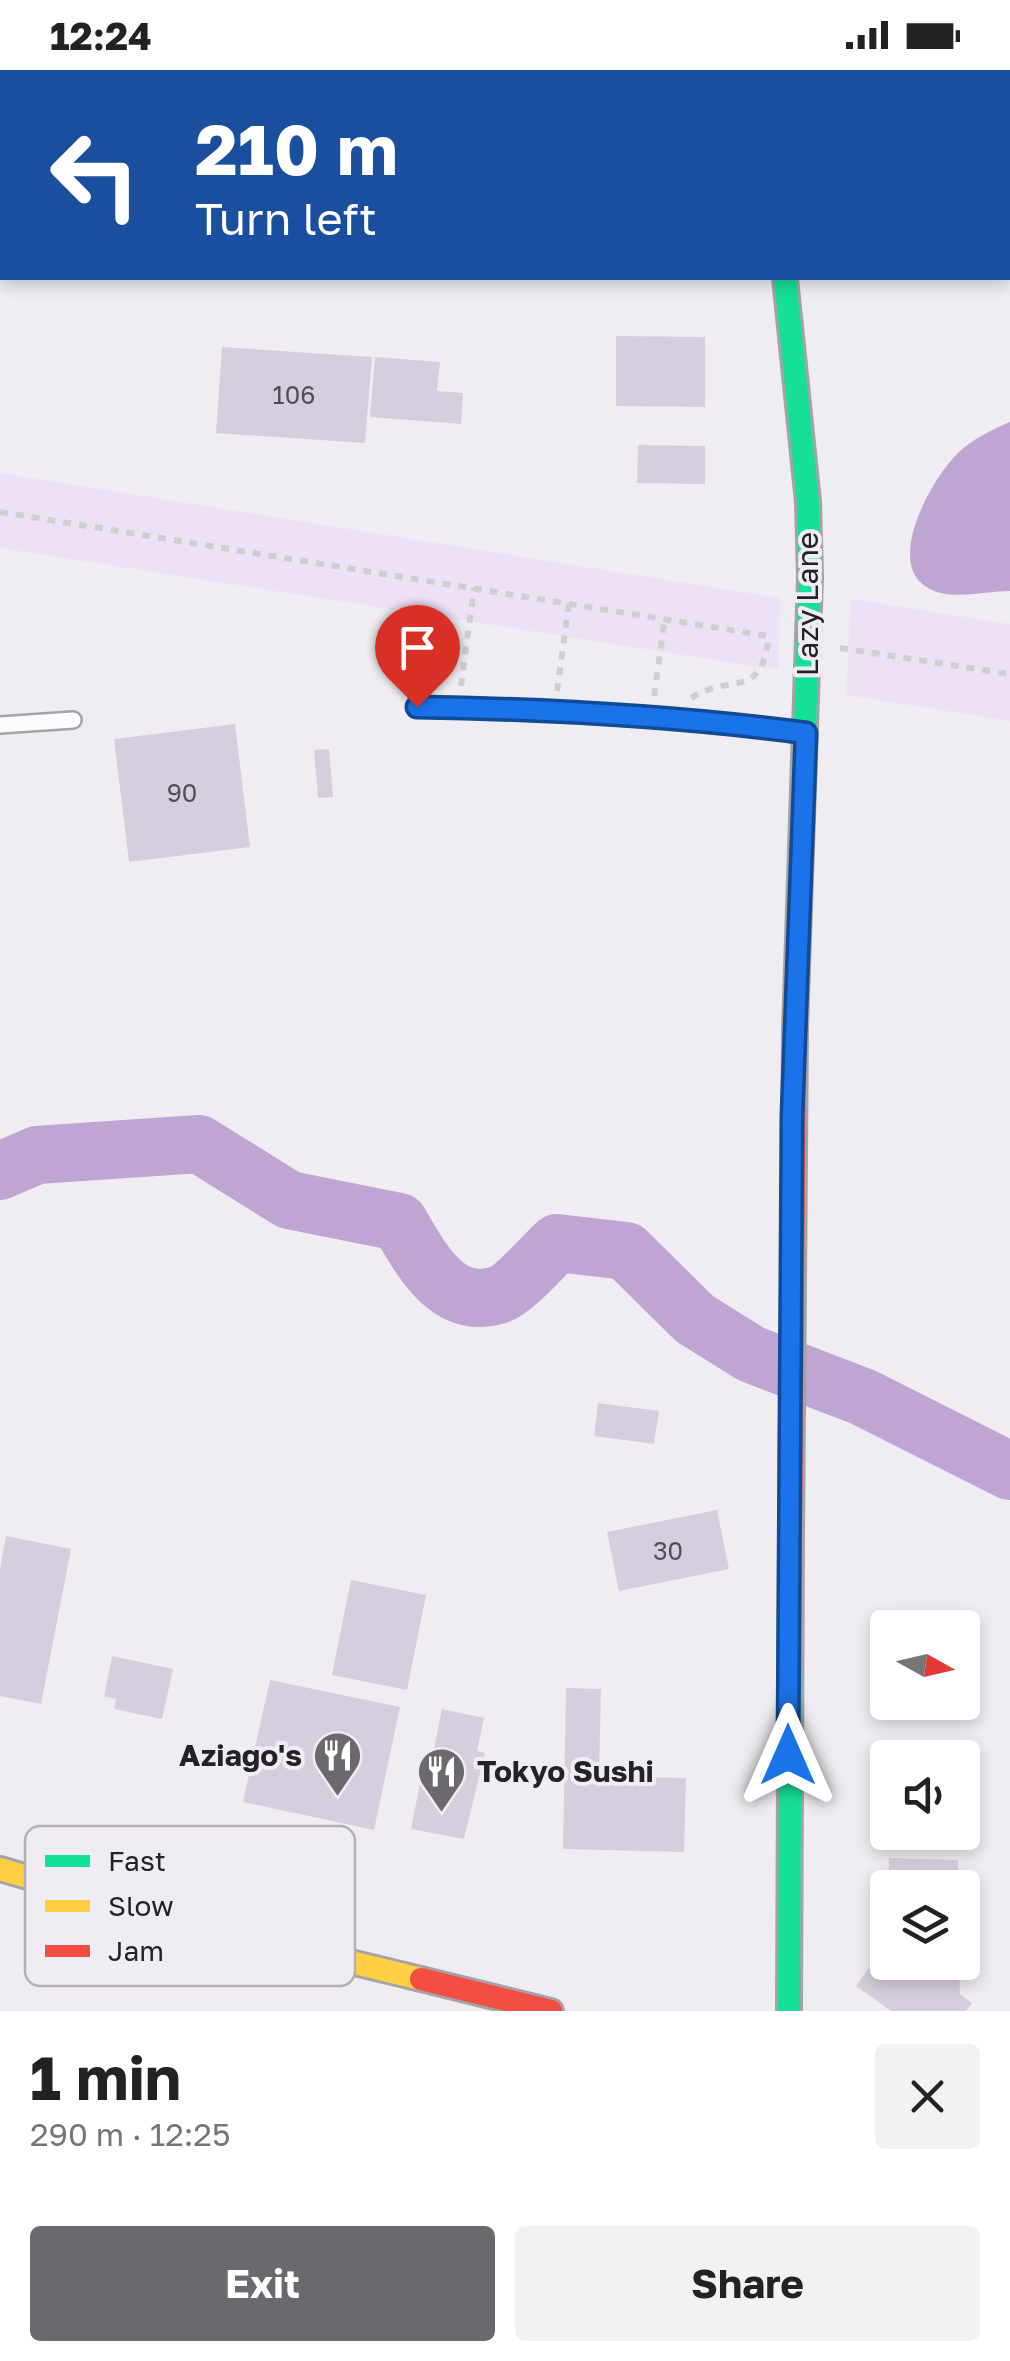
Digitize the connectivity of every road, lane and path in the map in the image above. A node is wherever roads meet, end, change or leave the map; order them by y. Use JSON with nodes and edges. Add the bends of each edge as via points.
{"nodes":[{"id":1,"x":785,"y":280,"type":"edge"},
{"id":2,"x":0,"y":512,"type":"edge"},
{"id":3,"x":474,"y":588,"type":"junction"},
{"id":4,"x":569,"y":604,"type":"junction"},
{"id":5,"x":665,"y":618,"type":"junction"},
{"id":6,"x":769,"y":636,"type":"junction"},
{"id":7,"x":810,"y":643,"type":"junction"},
{"id":8,"x":1010,"y":674,"type":"edge"},
{"id":9,"x":417,"y":707,"type":"dead end"},
{"id":10,"x":458,"y":707,"type":"junction"},
{"id":11,"x":555,"y":708,"type":"junction"},
{"id":12,"x":660,"y":716,"type":"junction"},
{"id":13,"x":73,"y":720,"type":"dead end"},
{"id":14,"x":0,"y":725,"type":"edge"},
{"id":15,"x":806,"y":733,"type":"junction"},
{"id":16,"x":0,"y":1870,"type":"edge"},
{"id":17,"x":25,"y":1877,"type":"edge"},
{"id":18,"x":355,"y":1963,"type":"edge"},
{"id":19,"x":551,"y":2011,"type":"edge"},
{"id":20,"x":789,"y":2011,"type":"edge"}],
"edges":[{"from":1,"to":7,"type":"main road","name":"Lazy Lane","via":[[808,502]]},
{"from":2,"to":3,"type":"path"},
{"from":3,"to":4,"type":"path"},
{"from":3,"to":10,"type":"path"},
{"from":4,"to":5,"type":"path"},
{"from":4,"to":11,"type":"path"},
{"from":5,"to":6,"type":"path"},
{"from":5,"to":12,"type":"path"},
{"from":6,"to":7,"type":"path"},
{"from":6,"to":12,"type":"path","via":[[759,674],[696,694]]},
{"from":7,"to":8,"type":"path"},
{"from":7,"to":15,"type":"main road","name":"Lazy Lane"},
{"from":9,"to":10,"type":"lane"},
{"from":10,"to":11,"type":"lane"},
{"from":11,"to":12,"type":"lane"},
{"from":12,"to":15,"type":"lane"},
{"from":13,"to":14,"type":"lane"},
{"from":15,"to":20,"type":"main road","name":"Lazy Lane","via":[[792,1116]]},
{"from":16,"to":17,"type":"main road"},
{"from":18,"to":19,"type":"main road"}]}
